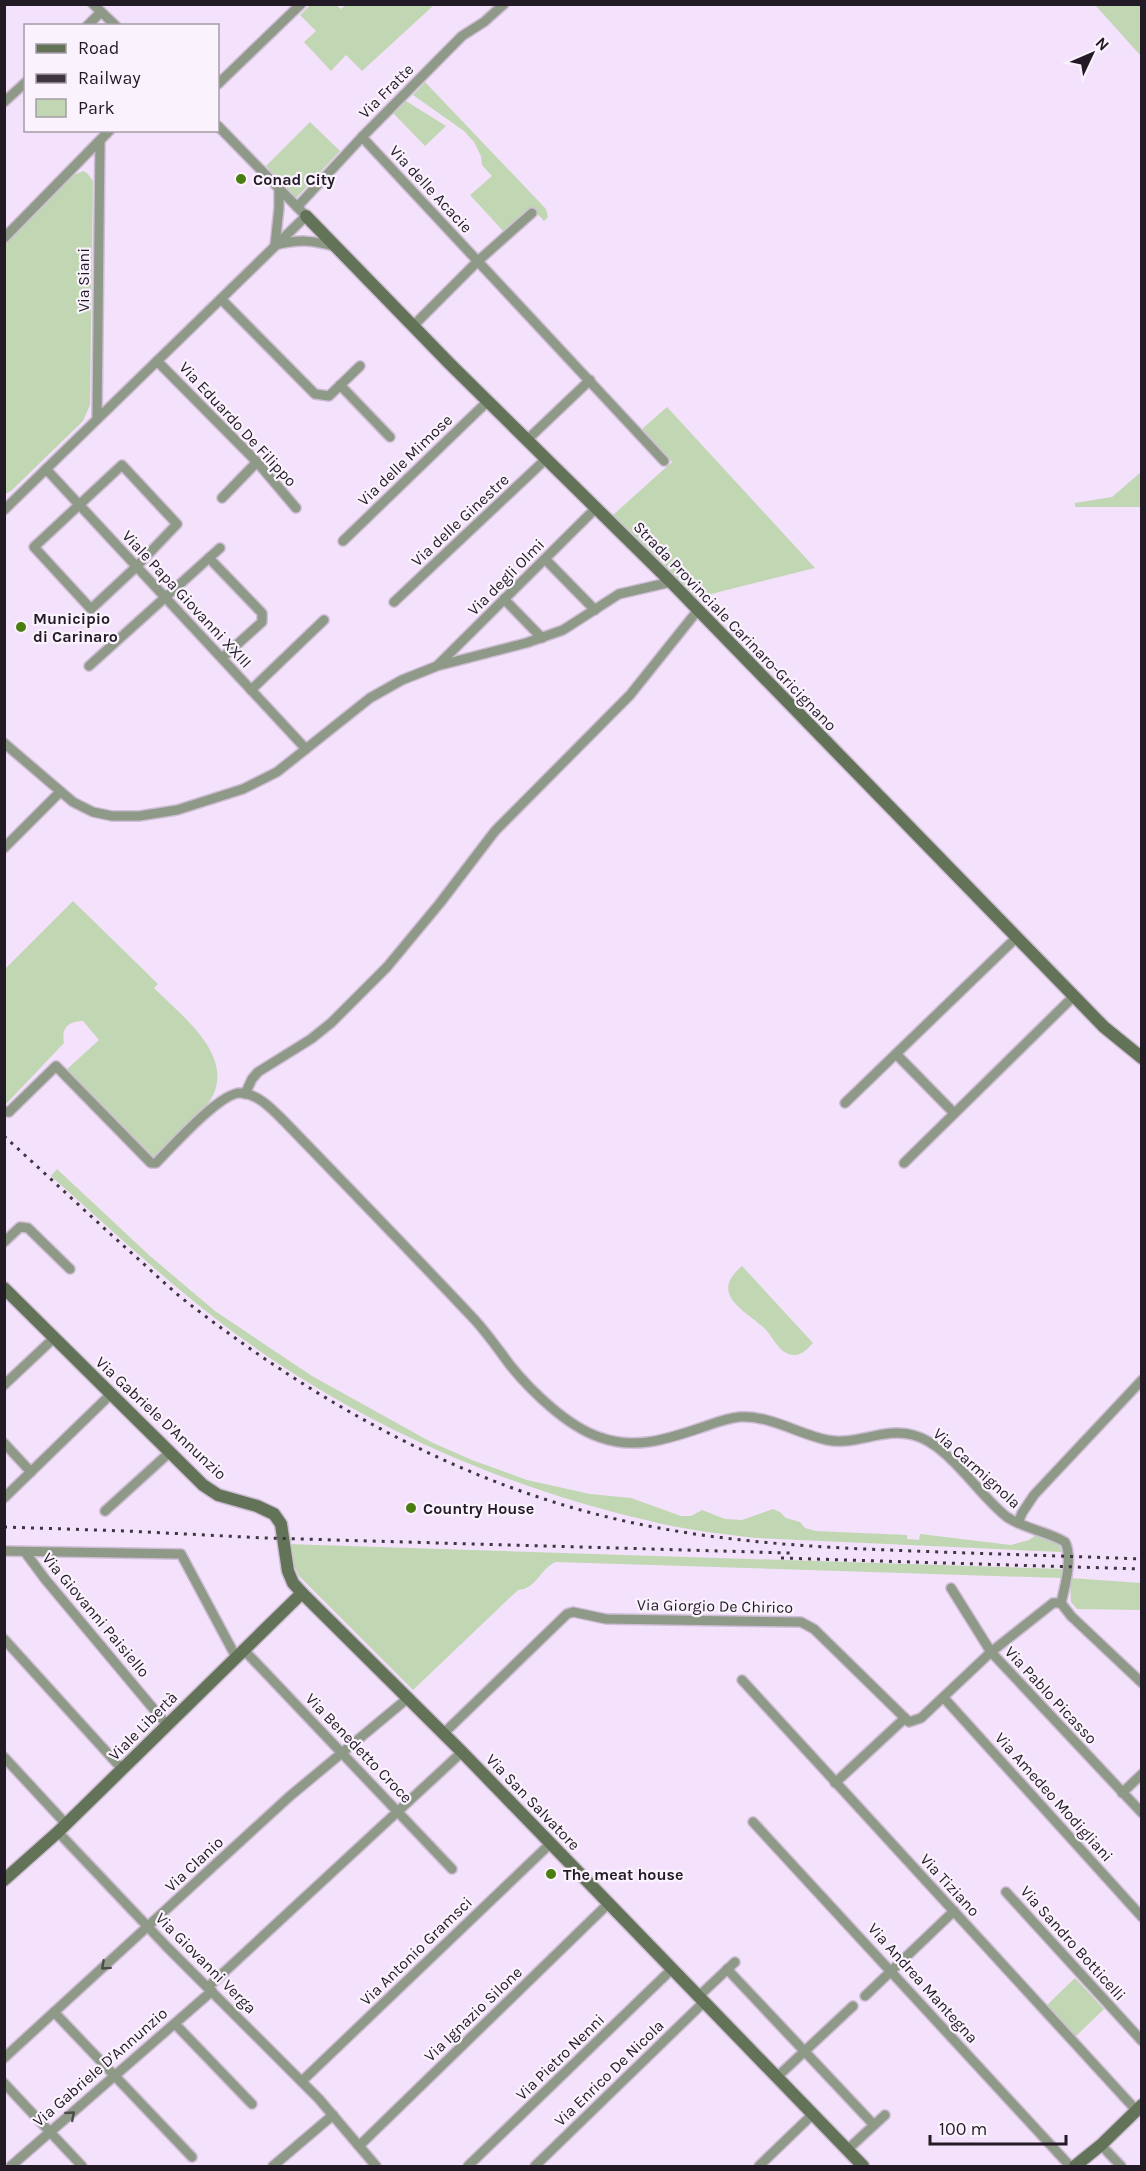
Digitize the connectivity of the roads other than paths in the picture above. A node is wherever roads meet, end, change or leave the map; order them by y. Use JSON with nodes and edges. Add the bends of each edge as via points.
{"nodes":[{"id":1,"x":93,"y":4,"type":"edge"},
{"id":2,"x":301,"y":4,"type":"edge"},
{"id":3,"x":504,"y":4,"type":"edge"},
{"id":4,"x":101,"y":12,"type":"junction"},
{"id":5,"x":89,"y":24,"type":"edge"},
{"id":6,"x":114,"y":24,"type":"edge"},
{"id":7,"x":219,"y":83,"type":"edge"},
{"id":8,"x":24,"y":84,"type":"edge"},
{"id":9,"x":4,"y":102,"type":"edge"},
{"id":10,"x":219,"y":127,"type":"edge"},
{"id":11,"x":108,"y":132,"type":"edge"},
{"id":12,"x":362,"y":137,"type":"junction"},
{"id":13,"x":100,"y":141,"type":"junction"},
{"id":14,"x":279,"y":188,"type":"junction"},
{"id":15,"x":301,"y":211,"type":"junction"},
{"id":16,"x":532,"y":213,"type":"dead end"},
{"id":17,"x":4,"y":238,"type":"edge"},
{"id":18,"x":276,"y":245,"type":"junction"},
{"id":19,"x":336,"y":247,"type":"junction"},
{"id":20,"x":478,"y":261,"type":"junction"},
{"id":21,"x":221,"y":299,"type":"junction"},
{"id":22,"x":413,"y":326,"type":"junction"},
{"id":23,"x":157,"y":361,"type":"junction"},
{"id":24,"x":360,"y":366,"type":"dead end"},
{"id":25,"x":590,"y":380,"type":"junction"},
{"id":26,"x":340,"y":385,"type":"junction"},
{"id":27,"x":488,"y":401,"type":"junction"},
{"id":28,"x":97,"y":419,"type":"junction"},
{"id":29,"x":390,"y":437,"type":"dead end"},
{"id":30,"x":527,"y":440,"type":"junction"},
{"id":31,"x":546,"y":459,"type":"junction"},
{"id":32,"x":664,"y":461,"type":"dead end"},
{"id":33,"x":257,"y":462,"type":"junction"},
{"id":34,"x":46,"y":469,"type":"junction"},
{"id":35,"x":222,"y":498,"type":"dead end"},
{"id":36,"x":80,"y":506,"type":"junction"},
{"id":37,"x":296,"y":508,"type":"dead end"},
{"id":38,"x":596,"y":508,"type":"junction"},
{"id":39,"x":4,"y":510,"type":"edge"},
{"id":40,"x":343,"y":541,"type":"dead end"},
{"id":41,"x":220,"y":548,"type":"dead end"},
{"id":42,"x":209,"y":558,"type":"junction"},
{"id":43,"x":546,"y":559,"type":"junction"},
{"id":44,"x":136,"y":567,"type":"junction"},
{"id":45,"x":671,"y":582,"type":"junction"},
{"id":46,"x":165,"y":598,"type":"junction"},
{"id":47,"x":504,"y":599,"type":"junction"},
{"id":48,"x":394,"y":602,"type":"dead end"},
{"id":49,"x":595,"y":610,"type":"junction"},
{"id":50,"x":698,"y":610,"type":"junction"},
{"id":51,"x":324,"y":620,"type":"dead end"},
{"id":52,"x":542,"y":638,"type":"junction"},
{"id":53,"x":222,"y":658,"type":"junction"},
{"id":54,"x":89,"y":666,"type":"dead end"},
{"id":55,"x":437,"y":666,"type":"junction"},
{"id":56,"x":251,"y":690,"type":"junction"},
{"id":57,"x":4,"y":743,"type":"edge"},
{"id":58,"x":306,"y":749,"type":"junction"},
{"id":59,"x":60,"y":792,"type":"junction"},
{"id":60,"x":4,"y":848,"type":"edge"},
{"id":61,"x":1017,"y":938,"type":"junction"},
{"id":62,"x":1074,"y":996,"type":"junction"},
{"id":63,"x":896,"y":1054,"type":"junction"},
{"id":64,"x":1142,"y":1058,"type":"edge"},
{"id":65,"x":245,"y":1094,"type":"junction"},
{"id":66,"x":845,"y":1103,"type":"dead end"},
{"id":67,"x":4,"y":1111,"type":"edge"},
{"id":68,"x":954,"y":1113,"type":"junction"},
{"id":69,"x":904,"y":1163,"type":"dead end"},
{"id":70,"x":4,"y":1242,"type":"edge"},
{"id":71,"x":70,"y":1269,"type":"dead end"},
{"id":72,"x":4,"y":1288,"type":"edge"},
{"id":73,"x":54,"y":1338,"type":"junction"},
{"id":74,"x":1142,"y":1380,"type":"edge"},
{"id":75,"x":4,"y":1385,"type":"edge"},
{"id":76,"x":110,"y":1395,"type":"junction"},
{"id":77,"x":4,"y":1443,"type":"edge"},
{"id":78,"x":170,"y":1452,"type":"junction"},
{"id":79,"x":31,"y":1472,"type":"junction"},
{"id":80,"x":4,"y":1498,"type":"edge"},
{"id":81,"x":105,"y":1511,"type":"dead end"},
{"id":82,"x":1018,"y":1523,"type":"junction"},
{"id":83,"x":4,"y":1551,"type":"edge"},
{"id":84,"x":25,"y":1552,"type":"junction"},
{"id":85,"x":951,"y":1588,"type":"dead end"},
{"id":86,"x":302,"y":1593,"type":"junction"},
{"id":87,"x":1061,"y":1603,"type":"junction"},
{"id":88,"x":4,"y":1639,"type":"edge"},
{"id":89,"x":991,"y":1652,"type":"junction"},
{"id":90,"x":239,"y":1653,"type":"junction"},
{"id":91,"x":742,"y":1680,"type":"dead end"},
{"id":92,"x":1142,"y":1683,"type":"edge"},
{"id":93,"x":408,"y":1698,"type":"junction"},
{"id":94,"x":944,"y":1698,"type":"junction"},
{"id":95,"x":905,"y":1718,"type":"junction"},
{"id":96,"x":167,"y":1725,"type":"junction"},
{"id":97,"x":443,"y":1734,"type":"junction"},
{"id":98,"x":462,"y":1752,"type":"junction"},
{"id":99,"x":342,"y":1753,"type":"junction"},
{"id":100,"x":4,"y":1757,"type":"edge"},
{"id":101,"x":122,"y":1769,"type":"junction"},
{"id":102,"x":1142,"y":1774,"type":"edge"},
{"id":103,"x":835,"y":1783,"type":"junction"},
{"id":104,"x":1122,"y":1792,"type":"junction"},
{"id":105,"x":397,"y":1811,"type":"junction"},
{"id":106,"x":1142,"y":1814,"type":"edge"},
{"id":107,"x":753,"y":1822,"type":"dead end"},
{"id":108,"x":62,"y":1828,"type":"junction"},
{"id":109,"x":551,"y":1843,"type":"junction"},
{"id":110,"x":452,"y":1869,"type":"dead end"},
{"id":111,"x":5,"y":1878,"type":"edge"},
{"id":112,"x":1006,"y":1892,"type":"dead end"},
{"id":113,"x":609,"y":1903,"type":"junction"},
{"id":114,"x":954,"y":1911,"type":"junction"},
{"id":115,"x":1142,"y":1917,"type":"edge"},
{"id":116,"x":148,"y":1926,"type":"junction"},
{"id":117,"x":735,"y":1962,"type":"dead end"},
{"id":118,"x":672,"y":1969,"type":"junction"},
{"id":119,"x":727,"y":1969,"type":"junction"},
{"id":120,"x":892,"y":1971,"type":"junction"},
{"id":121,"x":210,"y":1989,"type":"junction"},
{"id":122,"x":865,"y":1996,"type":"dead end"},
{"id":123,"x":701,"y":1999,"type":"junction"},
{"id":124,"x":853,"y":2006,"type":"dead end"},
{"id":125,"x":54,"y":2012,"type":"junction"},
{"id":126,"x":175,"y":2024,"type":"junction"},
{"id":127,"x":1142,"y":2041,"type":"edge"},
{"id":128,"x":805,"y":2051,"type":"junction"},
{"id":129,"x":4,"y":2058,"type":"edge"},
{"id":130,"x":114,"y":2076,"type":"junction"},
{"id":131,"x":777,"y":2077,"type":"junction"},
{"id":132,"x":302,"y":2081,"type":"junction"},
{"id":133,"x":4,"y":2084,"type":"edge"},
{"id":134,"x":252,"y":2104,"type":"dead end"},
{"id":135,"x":1140,"y":2108,"type":"edge"},
{"id":136,"x":813,"y":2114,"type":"junction"},
{"id":137,"x":333,"y":2115,"type":"junction"},
{"id":138,"x":885,"y":2115,"type":"dead end"},
{"id":139,"x":874,"y":2125,"type":"junction"},
{"id":140,"x":51,"y":2132,"type":"junction"},
{"id":141,"x":1101,"y":2145,"type":"junction"},
{"id":142,"x":359,"y":2146,"type":"junction"},
{"id":143,"x":847,"y":2150,"type":"junction"},
{"id":144,"x":192,"y":2157,"type":"dead end"},
{"id":145,"x":10,"y":2166,"type":"edge"},
{"id":146,"x":82,"y":2166,"type":"edge"},
{"id":147,"x":273,"y":2166,"type":"edge"},
{"id":148,"x":376,"y":2166,"type":"edge"},
{"id":149,"x":468,"y":2166,"type":"edge"},
{"id":150,"x":535,"y":2166,"type":"edge"},
{"id":151,"x":759,"y":2166,"type":"edge"},
{"id":152,"x":862,"y":2166,"type":"edge"},
{"id":153,"x":1070,"y":2166,"type":"edge"},
{"id":154,"x":1075,"y":2166,"type":"edge"},
{"id":155,"x":1121,"y":2166,"type":"edge"}],
"edges":[{"from":1,"to":4,"type":"street"},
{"from":2,"to":7,"type":"street"},
{"from":3,"to":12,"type":"street","name":"Via Fratte","via":[[462,36]]},
{"from":4,"to":5,"type":"street"},
{"from":4,"to":6,"type":"street"},
{"from":8,"to":9,"type":"street"},
{"from":10,"to":14,"type":"street"},
{"from":11,"to":13,"type":"street"},
{"from":12,"to":15,"type":"street","name":"Via Fratte"},
{"from":12,"to":20,"type":"street","name":"Via delle Acacie"},
{"from":13,"to":17,"type":"street"},
{"from":13,"to":28,"type":"street","name":"Via Siani"},
{"from":14,"to":15,"type":"street"},
{"from":14,"to":18,"type":"street"},
{"from":15,"to":18,"type":"street","name":"Via Fratte"},
{"from":15,"to":19,"type":"street","name":"Strada Provinciale Carinaro-Gricignano"},
{"from":16,"to":20,"type":"street"},
{"from":18,"to":19,"type":"street","via":[[295,240]]},
{"from":18,"to":21,"type":"street","name":"Via Fratte"},
{"from":19,"to":22,"type":"street","name":"Strada Provinciale Carinaro-Gricignano"},
{"from":20,"to":22,"type":"street"},
{"from":20,"to":25,"type":"street","name":"Via delle Acacie"},
{"from":21,"to":23,"type":"street","name":"Via Fratte"},
{"from":21,"to":26,"type":"street","via":[[315,394],[329,396]]},
{"from":22,"to":27,"type":"street","name":"Strada Provinciale Carinaro-Gricignano"},
{"from":23,"to":28,"type":"street","name":"Via Fratte"},
{"from":23,"to":33,"type":"street","name":"Via Eduardo De Filippo"},
{"from":24,"to":26,"type":"street"},
{"from":25,"to":30,"type":"street"},
{"from":25,"to":32,"type":"street","name":"Via delle Acacie"},
{"from":26,"to":29,"type":"street"},
{"from":27,"to":30,"type":"street","name":"Strada Provinciale Carinaro-Gricignano"},
{"from":27,"to":40,"type":"street","name":"Via delle Mimose"},
{"from":28,"to":34,"type":"street","name":"Via Fratte"},
{"from":30,"to":31,"type":"street","name":"Strada Provinciale Carinaro-Gricignano"},
{"from":31,"to":38,"type":"street","name":"Strada Provinciale Carinaro-Gricignano"},
{"from":31,"to":48,"type":"street","name":"Via delle Ginestre"},
{"from":33,"to":35,"type":"street"},
{"from":33,"to":37,"type":"street","name":"Via Eduardo De Filippo"},
{"from":34,"to":36,"type":"street","name":"Viale Papa Giovanni XXIII"},
{"from":34,"to":39,"type":"street","name":"Via Fratte"},
{"from":36,"to":44,"type":"street","name":"Viale Papa Giovanni XXIII"},
{"from":36,"to":44,"type":"street","via":[[122,465],[177,524]]},
{"from":36,"to":44,"type":"street","via":[[34,547],[91,609]]},
{"from":38,"to":43,"type":"street","name":"Via degli Olmi"},
{"from":38,"to":45,"type":"street","name":"Strada Provinciale Carinaro-Gricignano"},
{"from":41,"to":42,"type":"street"},
{"from":42,"to":46,"type":"street"},
{"from":42,"to":53,"type":"street","via":[[262,613],[262,622]]},
{"from":43,"to":47,"type":"street","name":"Via degli Olmi"},
{"from":43,"to":49,"type":"street"},
{"from":44,"to":46,"type":"street","name":"Viale Papa Giovanni XXIII"},
{"from":45,"to":49,"type":"street","via":[[620,594]]},
{"from":45,"to":50,"type":"street","name":"Strada Provinciale Carinaro-Gricignano"},
{"from":46,"to":53,"type":"street","name":"Viale Papa Giovanni XXIII"},
{"from":46,"to":54,"type":"street"},
{"from":47,"to":52,"type":"street"},
{"from":47,"to":55,"type":"street","name":"Via degli Olmi"},
{"from":49,"to":52,"type":"street"},
{"from":50,"to":61,"type":"street","name":"Strada Provinciale Carinaro-Gricignano"},
{"from":50,"to":65,"type":"street","via":[[630,695],[495,831],[387,967],[331,1023],[258,1072]]},
{"from":51,"to":56,"type":"street"},
{"from":52,"to":55,"type":"street"},
{"from":53,"to":56,"type":"street","name":"Viale Papa Giovanni XXIII"},
{"from":55,"to":58,"type":"street","via":[[370,698]]},
{"from":56,"to":58,"type":"street","name":"Viale Papa Giovanni XXIII"},
{"from":57,"to":59,"type":"street"},
{"from":58,"to":59,"type":"street","via":[[277,772],[243,789],[177,810],[112,816],[93,812]]},
{"from":59,"to":60,"type":"street"},
{"from":61,"to":62,"type":"street","name":"Strada Provinciale Carinaro-Gricignano"},
{"from":61,"to":63,"type":"street"},
{"from":62,"to":64,"type":"street","name":"Strada Provinciale Carinaro-Gricignano"},
{"from":62,"to":68,"type":"street"},
{"from":63,"to":66,"type":"street"},
{"from":63,"to":68,"type":"street"},
{"from":65,"to":67,"type":"street","via":[[230,1094],[214,1106],[156,1163],[151,1163],[56,1066],[9,1112]]},
{"from":65,"to":82,"type":"street","name":"Via Carmignola","via":[[256,1097],[284,1120],[477,1322],[530,1387],[596,1437],[621,1444],[644,1444],[738,1417],[752,1417],[835,1441],[905,1433],[937,1448],[999,1510]]},
{"from":68,"to":69,"type":"street"},
{"from":70,"to":71,"type":"street","via":[[20,1227],[28,1228]]},
{"from":72,"to":73,"type":"street","name":"Via Gabriele D'Annunzio"},
{"from":73,"to":75,"type":"street"},
{"from":73,"to":76,"type":"street","name":"Via Gabriele D'Annunzio"},
{"from":74,"to":82,"type":"street","via":[[1034,1495]]},
{"from":76,"to":78,"type":"street","name":"Via Gabriele D'Annunzio"},
{"from":76,"to":79,"type":"street"},
{"from":77,"to":79,"type":"street"},
{"from":78,"to":81,"type":"street"},
{"from":78,"to":86,"type":"street","name":"Via Gabriele D'Annunzio","via":[[218,1495],[274,1514],[281,1524],[288,1571]]},
{"from":79,"to":80,"type":"street"},
{"from":82,"to":87,"type":"street","name":"Via Carmignola","via":[[1061,1539],[1067,1546]]},
{"from":83,"to":84,"type":"street"},
{"from":84,"to":90,"type":"street","name":"Via Benedetto Croce","via":[[181,1554]]},
{"from":84,"to":96,"type":"street","name":"Via Giovanni Paisiello"},
{"from":85,"to":89,"type":"street","name":"Via Pablo Picasso"},
{"from":86,"to":90,"type":"street","name":"Viale Libertà"},
{"from":86,"to":93,"type":"street","name":"Via San Salvatore"},
{"from":87,"to":89,"type":"street","via":[[1053,1603]]},
{"from":87,"to":92,"type":"street"},
{"from":88,"to":101,"type":"street"},
{"from":89,"to":94,"type":"street"},
{"from":89,"to":104,"type":"street","name":"Via Pablo Picasso"},
{"from":90,"to":96,"type":"street","name":"Viale Libertà"},
{"from":90,"to":99,"type":"street","name":"Via Benedetto Croce"},
{"from":91,"to":103,"type":"street","name":"Via Tiziano"},
{"from":93,"to":97,"type":"street","name":"Via San Salvatore"},
{"from":93,"to":99,"type":"street","name":"Via Clanio"},
{"from":94,"to":95,"type":"street","via":[[921,1718],[909,1722]]},
{"from":94,"to":115,"type":"street","name":"Via Amedeo Modigliani"},
{"from":95,"to":97,"type":"street","name":"Via Giorgio De Chirico","via":[[814,1629],[801,1622],[606,1619],[573,1612]]},
{"from":95,"to":103,"type":"street"},
{"from":96,"to":101,"type":"street","name":"Viale Libertà"},
{"from":97,"to":98,"type":"street","name":"Via San Salvatore"},
{"from":98,"to":105,"type":"street","name":"Via Gabriele D'Annunzio"},
{"from":98,"to":109,"type":"street","name":"Via San Salvatore"},
{"from":99,"to":105,"type":"street","name":"Via Benedetto Croce"},
{"from":99,"to":116,"type":"street","name":"Via Clanio"},
{"from":100,"to":108,"type":"street","name":"Via Giovanni Verga"},
{"from":101,"to":108,"type":"street","name":"Viale Libertà"},
{"from":102,"to":104,"type":"street"},
{"from":103,"to":114,"type":"street","name":"Via Tiziano"},
{"from":104,"to":106,"type":"street","name":"Via Pablo Picasso"},
{"from":105,"to":110,"type":"street","name":"Via Benedetto Croce"},
{"from":105,"to":121,"type":"street","name":"Via Gabriele D'Annunzio"},
{"from":107,"to":120,"type":"street","name":"Via Andrea Mantegna"},
{"from":108,"to":111,"type":"street","name":"Viale Libertà"},
{"from":108,"to":116,"type":"street","name":"Via Giovanni Verga"},
{"from":109,"to":113,"type":"street","name":"Via San Salvatore"},
{"from":109,"to":132,"type":"street","name":"Via Antonio Gramsci"},
{"from":112,"to":127,"type":"street","name":"Via Sandro Botticelli"},
{"from":113,"to":118,"type":"street","name":"Via San Salvatore"},
{"from":113,"to":142,"type":"street","name":"Via Ignazio Silone"},
{"from":114,"to":120,"type":"street"},
{"from":114,"to":135,"type":"street","name":"Via Tiziano"},
{"from":116,"to":121,"type":"street","name":"Via Giovanni Verga"},
{"from":116,"to":125,"type":"street","name":"Via Clanio","one_way":true},
{"from":117,"to":119,"type":"street","name":"Via Enrico De Nicola"},
{"from":118,"to":123,"type":"street","name":"Via San Salvatore"},
{"from":118,"to":149,"type":"street","name":"Via Pietro Nenni"},
{"from":119,"to":123,"type":"street","name":"Via Enrico De Nicola"},
{"from":119,"to":128,"type":"street"},
{"from":120,"to":122,"type":"street"},
{"from":120,"to":153,"type":"street","name":"Via Andrea Mantegna"},
{"from":121,"to":126,"type":"street","name":"Via Gabriele D'Annunzio"},
{"from":121,"to":132,"type":"street","name":"Via Giovanni Verga"},
{"from":123,"to":131,"type":"street","name":"Via San Salvatore"},
{"from":123,"to":150,"type":"street","name":"Via Enrico De Nicola"},
{"from":124,"to":128,"type":"street"},
{"from":125,"to":129,"type":"street","name":"Via Clanio"},
{"from":125,"to":130,"type":"street"},
{"from":126,"to":130,"type":"street","name":"Via Gabriele D'Annunzio"},
{"from":126,"to":134,"type":"street"},
{"from":128,"to":131,"type":"street"},
{"from":128,"to":139,"type":"street"},
{"from":140,"to":130,"type":"street","name":"Via Gabriele D'Annunzio","one_way":true},
{"from":130,"to":144,"type":"street"},
{"from":131,"to":136,"type":"street","name":"Via San Salvatore"},
{"from":132,"to":137,"type":"street","name":"Via Giovanni Verga"},
{"from":133,"to":140,"type":"street"},
{"from":135,"to":141,"type":"street"},
{"from":136,"to":143,"type":"street","name":"Via San Salvatore"},
{"from":136,"to":151,"type":"street"},
{"from":137,"to":142,"type":"street","name":"Via Giovanni Verga"},
{"from":137,"to":147,"type":"street"},
{"from":138,"to":139,"type":"street"},
{"from":139,"to":143,"type":"street"},
{"from":140,"to":145,"type":"street","name":"Via Gabriele D'Annunzio"},
{"from":140,"to":146,"type":"street"},
{"from":141,"to":154,"type":"street"},
{"from":141,"to":155,"type":"street"},
{"from":142,"to":148,"type":"street","name":"Via Giovanni Verga"},
{"from":143,"to":152,"type":"street","name":"Via San Salvatore"}]}
